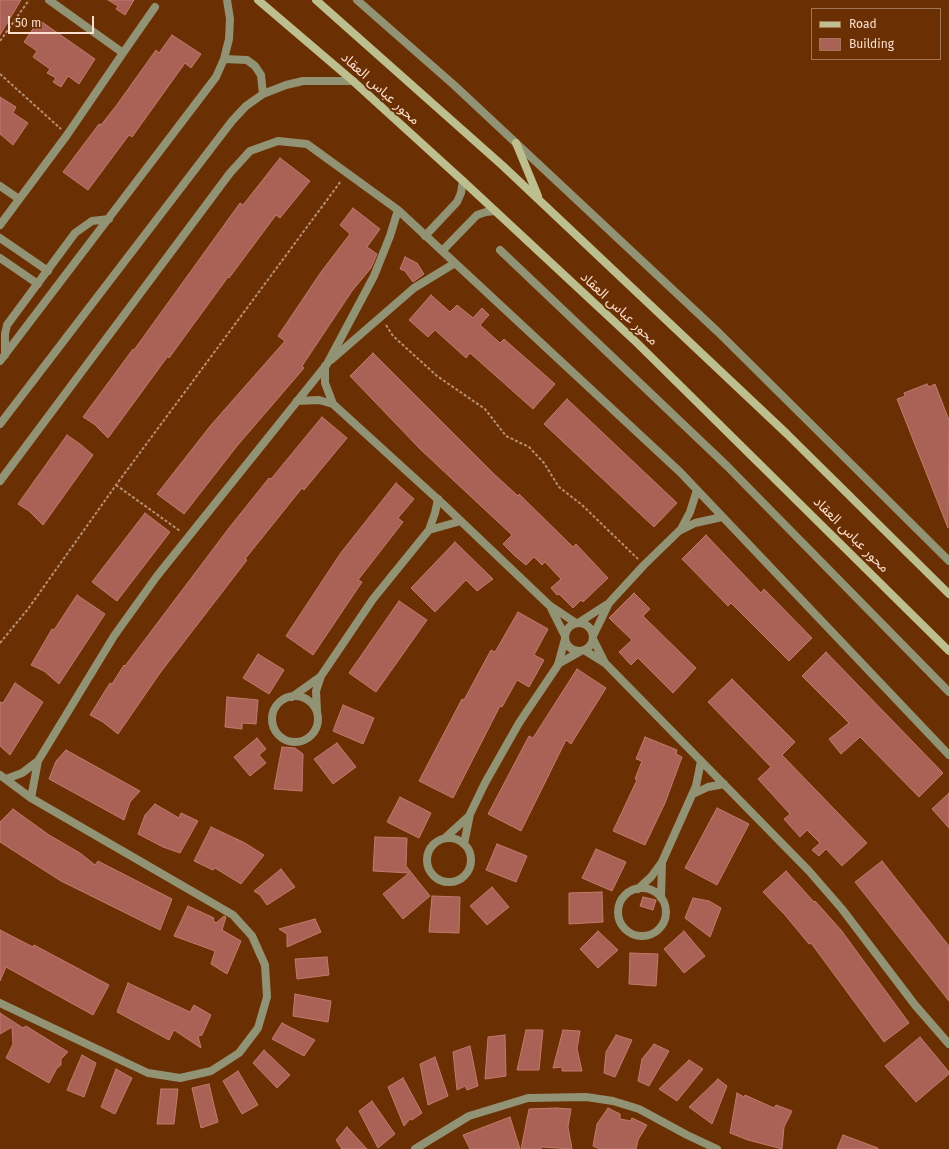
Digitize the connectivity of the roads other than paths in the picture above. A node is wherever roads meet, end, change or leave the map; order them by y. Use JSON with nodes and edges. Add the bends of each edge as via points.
{"nodes":[{"id":1,"x":48,"y":0,"type":"edge"},
{"id":2,"x":228,"y":0,"type":"edge"},
{"id":3,"x":258,"y":0,"type":"edge"},
{"id":4,"x":316,"y":0,"type":"edge"},
{"id":5,"x":357,"y":0,"type":"edge"},
{"id":6,"x":155,"y":7,"type":"dead end"},
{"id":7,"x":123,"y":53,"type":"junction"},
{"id":8,"x":224,"y":59,"type":"junction"},
{"id":9,"x":352,"y":81,"type":"junction"},
{"id":10,"x":263,"y":94,"type":"junction"},
{"id":11,"x":516,"y":143,"type":"junction"},
{"id":12,"x":463,"y":181,"type":"junction"},
{"id":13,"x":0,"y":186,"type":"edge"},
{"id":14,"x":19,"y":199,"type":"junction"},
{"id":15,"x":539,"y":199,"type":"junction"},
{"id":16,"x":398,"y":210,"type":"junction"},
{"id":17,"x":495,"y":211,"type":"junction"},
{"id":18,"x":109,"y":219,"type":"junction"},
{"id":19,"x":0,"y":225,"type":"edge"},
{"id":20,"x":425,"y":236,"type":"junction"},
{"id":21,"x":0,"y":238,"type":"edge"},
{"id":22,"x":500,"y":250,"type":"dead end"},
{"id":23,"x":442,"y":251,"type":"junction"},
{"id":24,"x":0,"y":258,"type":"edge"},
{"id":25,"x":455,"y":263,"type":"junction"},
{"id":26,"x":48,"y":271,"type":"junction"},
{"id":27,"x":38,"y":284,"type":"junction"},
{"id":28,"x":2,"y":358,"type":"edge"},
{"id":29,"x":326,"y":365,"type":"junction"},
{"id":30,"x":297,"y":401,"type":"junction"},
{"id":31,"x":333,"y":404,"type":"junction"},
{"id":32,"x":0,"y":424,"type":"edge"},
{"id":33,"x":0,"y":481,"type":"edge"},
{"id":34,"x":697,"y":490,"type":"junction"},
{"id":35,"x":438,"y":499,"type":"junction"},
{"id":36,"x":722,"y":517,"type":"junction"},
{"id":37,"x":461,"y":521,"type":"junction"},
{"id":38,"x":429,"y":530,"type":"junction"},
{"id":39,"x":679,"y":531,"type":"junction"},
{"id":40,"x":949,"y":561,"type":"edge"},
{"id":41,"x":949,"y":594,"type":"edge"},
{"id":42,"x":609,"y":603,"type":"junction"},
{"id":43,"x":549,"y":606,"type":"junction"},
{"id":44,"x":577,"y":623,"type":"junction"},
{"id":45,"x":565,"y":637,"type":"junction"},
{"id":46,"x":593,"y":638,"type":"junction"},
{"id":47,"x":583,"y":650,"type":"junction"},
{"id":48,"x":949,"y":651,"type":"edge"},
{"id":49,"x":605,"y":663,"type":"junction"},
{"id":50,"x":558,"y":665,"type":"junction"},
{"id":51,"x":321,"y":676,"type":"junction"},
{"id":52,"x":949,"y":692,"type":"edge"},
{"id":53,"x":291,"y":697,"type":"junction"},
{"id":54,"x":317,"y":711,"type":"junction"},
{"id":55,"x":949,"y":755,"type":"edge"},
{"id":56,"x":38,"y":761,"type":"junction"},
{"id":57,"x":701,"y":761,"type":"junction"},
{"id":58,"x":3,"y":777,"type":"edge"},
{"id":59,"x":724,"y":784,"type":"junction"},
{"id":60,"x":693,"y":794,"type":"junction"},
{"id":61,"x":31,"y":798,"type":"junction"},
{"id":62,"x":470,"y":814,"type":"junction"},
{"id":63,"x":445,"y":838,"type":"junction"},
{"id":64,"x":464,"y":844,"type":"junction"},
{"id":65,"x":662,"y":862,"type":"junction"},
{"id":66,"x":638,"y":889,"type":"junction"},
{"id":67,"x":661,"y":898,"type":"junction"},
{"id":68,"x":0,"y":1003,"type":"edge"},
{"id":69,"x":949,"y":1044,"type":"edge"},
{"id":70,"x":415,"y":1149,"type":"edge"},
{"id":71,"x":717,"y":1149,"type":"edge"}],
"edges":[{"from":1,"to":7,"type":"street"},
{"from":2,"to":8,"type":"street","via":[[229,39]]},
{"from":3,"to":9,"type":"main road","name":"محور عباس العقاد"},
{"from":4,"to":15,"type":"main road","name":"محور عباس العقاد"},
{"from":5,"to":11,"type":"street"},
{"from":6,"to":7,"type":"street"},
{"from":7,"to":14,"type":"street"},
{"from":8,"to":10,"type":"street","via":[[247,60],[255,66],[261,74]]},
{"from":8,"to":18,"type":"street","via":[[216,77]]},
{"from":9,"to":10,"type":"street","via":[[286,84]]},
{"from":9,"to":12,"type":"main road","name":"محور عباس العقاد"},
{"from":10,"to":32,"type":"street","via":[[246,106],[232,122]]},
{"from":11,"to":15,"type":"main road"},
{"from":11,"to":40,"type":"street","via":[[724,337]]},
{"from":12,"to":17,"type":"main road","name":"محور عباس العقاد"},
{"from":12,"to":20,"type":"street","via":[[457,202]]},
{"from":13,"to":14,"type":"street"},
{"from":14,"to":19,"type":"street"},
{"from":15,"to":41,"type":"main road","name":"محور عباس العقاد","via":[[787,434]]},
{"from":16,"to":20,"type":"street"},
{"from":16,"to":29,"type":"street","via":[[374,276]]},
{"from":16,"to":33,"type":"street","via":[[307,144],[278,141],[250,151],[230,173]]},
{"from":17,"to":23,"type":"street","via":[[477,215]]},
{"from":17,"to":48,"type":"main road","name":"محور عباس العقاد","via":[[645,351]]},
{"from":18,"to":26,"type":"street","via":[[92,221],[83,226],[75,233]]},
{"from":18,"to":28,"type":"street"},
{"from":20,"to":23,"type":"street"},
{"from":21,"to":26,"type":"street"},
{"from":22,"to":52,"type":"street","via":[[728,466]]},
{"from":23,"to":25,"type":"street"},
{"from":24,"to":27,"type":"street"},
{"from":25,"to":29,"type":"street","via":[[414,288]]},
{"from":25,"to":34,"type":"street"},
{"from":26,"to":27,"type":"street"},
{"from":27,"to":28,"type":"street","via":[[8,325]]},
{"from":29,"to":30,"type":"street"},
{"from":29,"to":31,"type":"street","via":[[326,383]]},
{"from":30,"to":31,"type":"street","via":[[319,400]]},
{"from":30,"to":56,"type":"street","via":[[188,537],[114,636]]},
{"from":31,"to":35,"type":"street"},
{"from":34,"to":36,"type":"street"},
{"from":34,"to":39,"type":"street","via":[[690,512]]},
{"from":35,"to":37,"type":"street"},
{"from":35,"to":38,"type":"street"},
{"from":36,"to":39,"type":"street","via":[[695,522]]},
{"from":36,"to":55,"type":"street"},
{"from":37,"to":38,"type":"street"},
{"from":37,"to":43,"type":"street"},
{"from":38,"to":51,"type":"street","via":[[372,599]]},
{"from":39,"to":42,"type":"street"},
{"from":42,"to":44,"type":"street"},
{"from":42,"to":46,"type":"street"},
{"from":43,"to":44,"type":"street"},
{"from":43,"to":45,"type":"street"},
{"from":44,"to":45,"type":"street","via":[[568,628]]},
{"from":44,"to":46,"type":"street","via":[[588,626]]},
{"from":45,"to":47,"type":"street","via":[[571,648]]},
{"from":45,"to":50,"type":"street"},
{"from":46,"to":47,"type":"street","via":[[590,646]]},
{"from":46,"to":49,"type":"street"},
{"from":47,"to":49,"type":"street"},
{"from":47,"to":50,"type":"street"},
{"from":49,"to":57,"type":"street"},
{"from":50,"to":62,"type":"street","via":[[501,752]]},
{"from":51,"to":53,"type":"street"},
{"from":51,"to":54,"type":"street","via":[[316,691]]},
{"from":53,"to":54,"type":"street","via":[[308,700]]},
{"from":53,"to":54,"type":"street","via":[[281,701],[274,713],[274,727],[283,738],[296,742],[309,737],[317,725]]},
{"from":56,"to":58,"type":"street","via":[[22,773]]},
{"from":56,"to":61,"type":"street"},
{"from":57,"to":59,"type":"street"},
{"from":57,"to":60,"type":"street","via":[[699,778]]},
{"from":58,"to":61,"type":"street"},
{"from":59,"to":60,"type":"street","via":[[708,787]]},
{"from":59,"to":69,"type":"street","via":[[842,909],[915,1006]]},
{"from":60,"to":65,"type":"street"},
{"from":61,"to":68,"type":"street","via":[[233,915],[252,936],[265,965],[267,997],[258,1028],[238,1054],[211,1071],[180,1078],[148,1074]]},
{"from":62,"to":63,"type":"street"},
{"from":62,"to":64,"type":"street"},
{"from":63,"to":64,"type":"street","via":[[452,838]]},
{"from":63,"to":64,"type":"street","via":[[433,845],[426,857],[429,871],[439,880],[459,880],[469,870],[471,856]]},
{"from":65,"to":66,"type":"street"},
{"from":65,"to":67,"type":"street"},
{"from":66,"to":67,"type":"street","via":[[649,890]]},
{"from":66,"to":67,"type":"street","via":[[628,893],[618,913],[623,927],[635,935],[650,935],[662,926],[666,912]]},
{"from":70,"to":71,"type":"street","via":[[469,1116],[528,1098],[586,1096],[640,1109]]}]}
